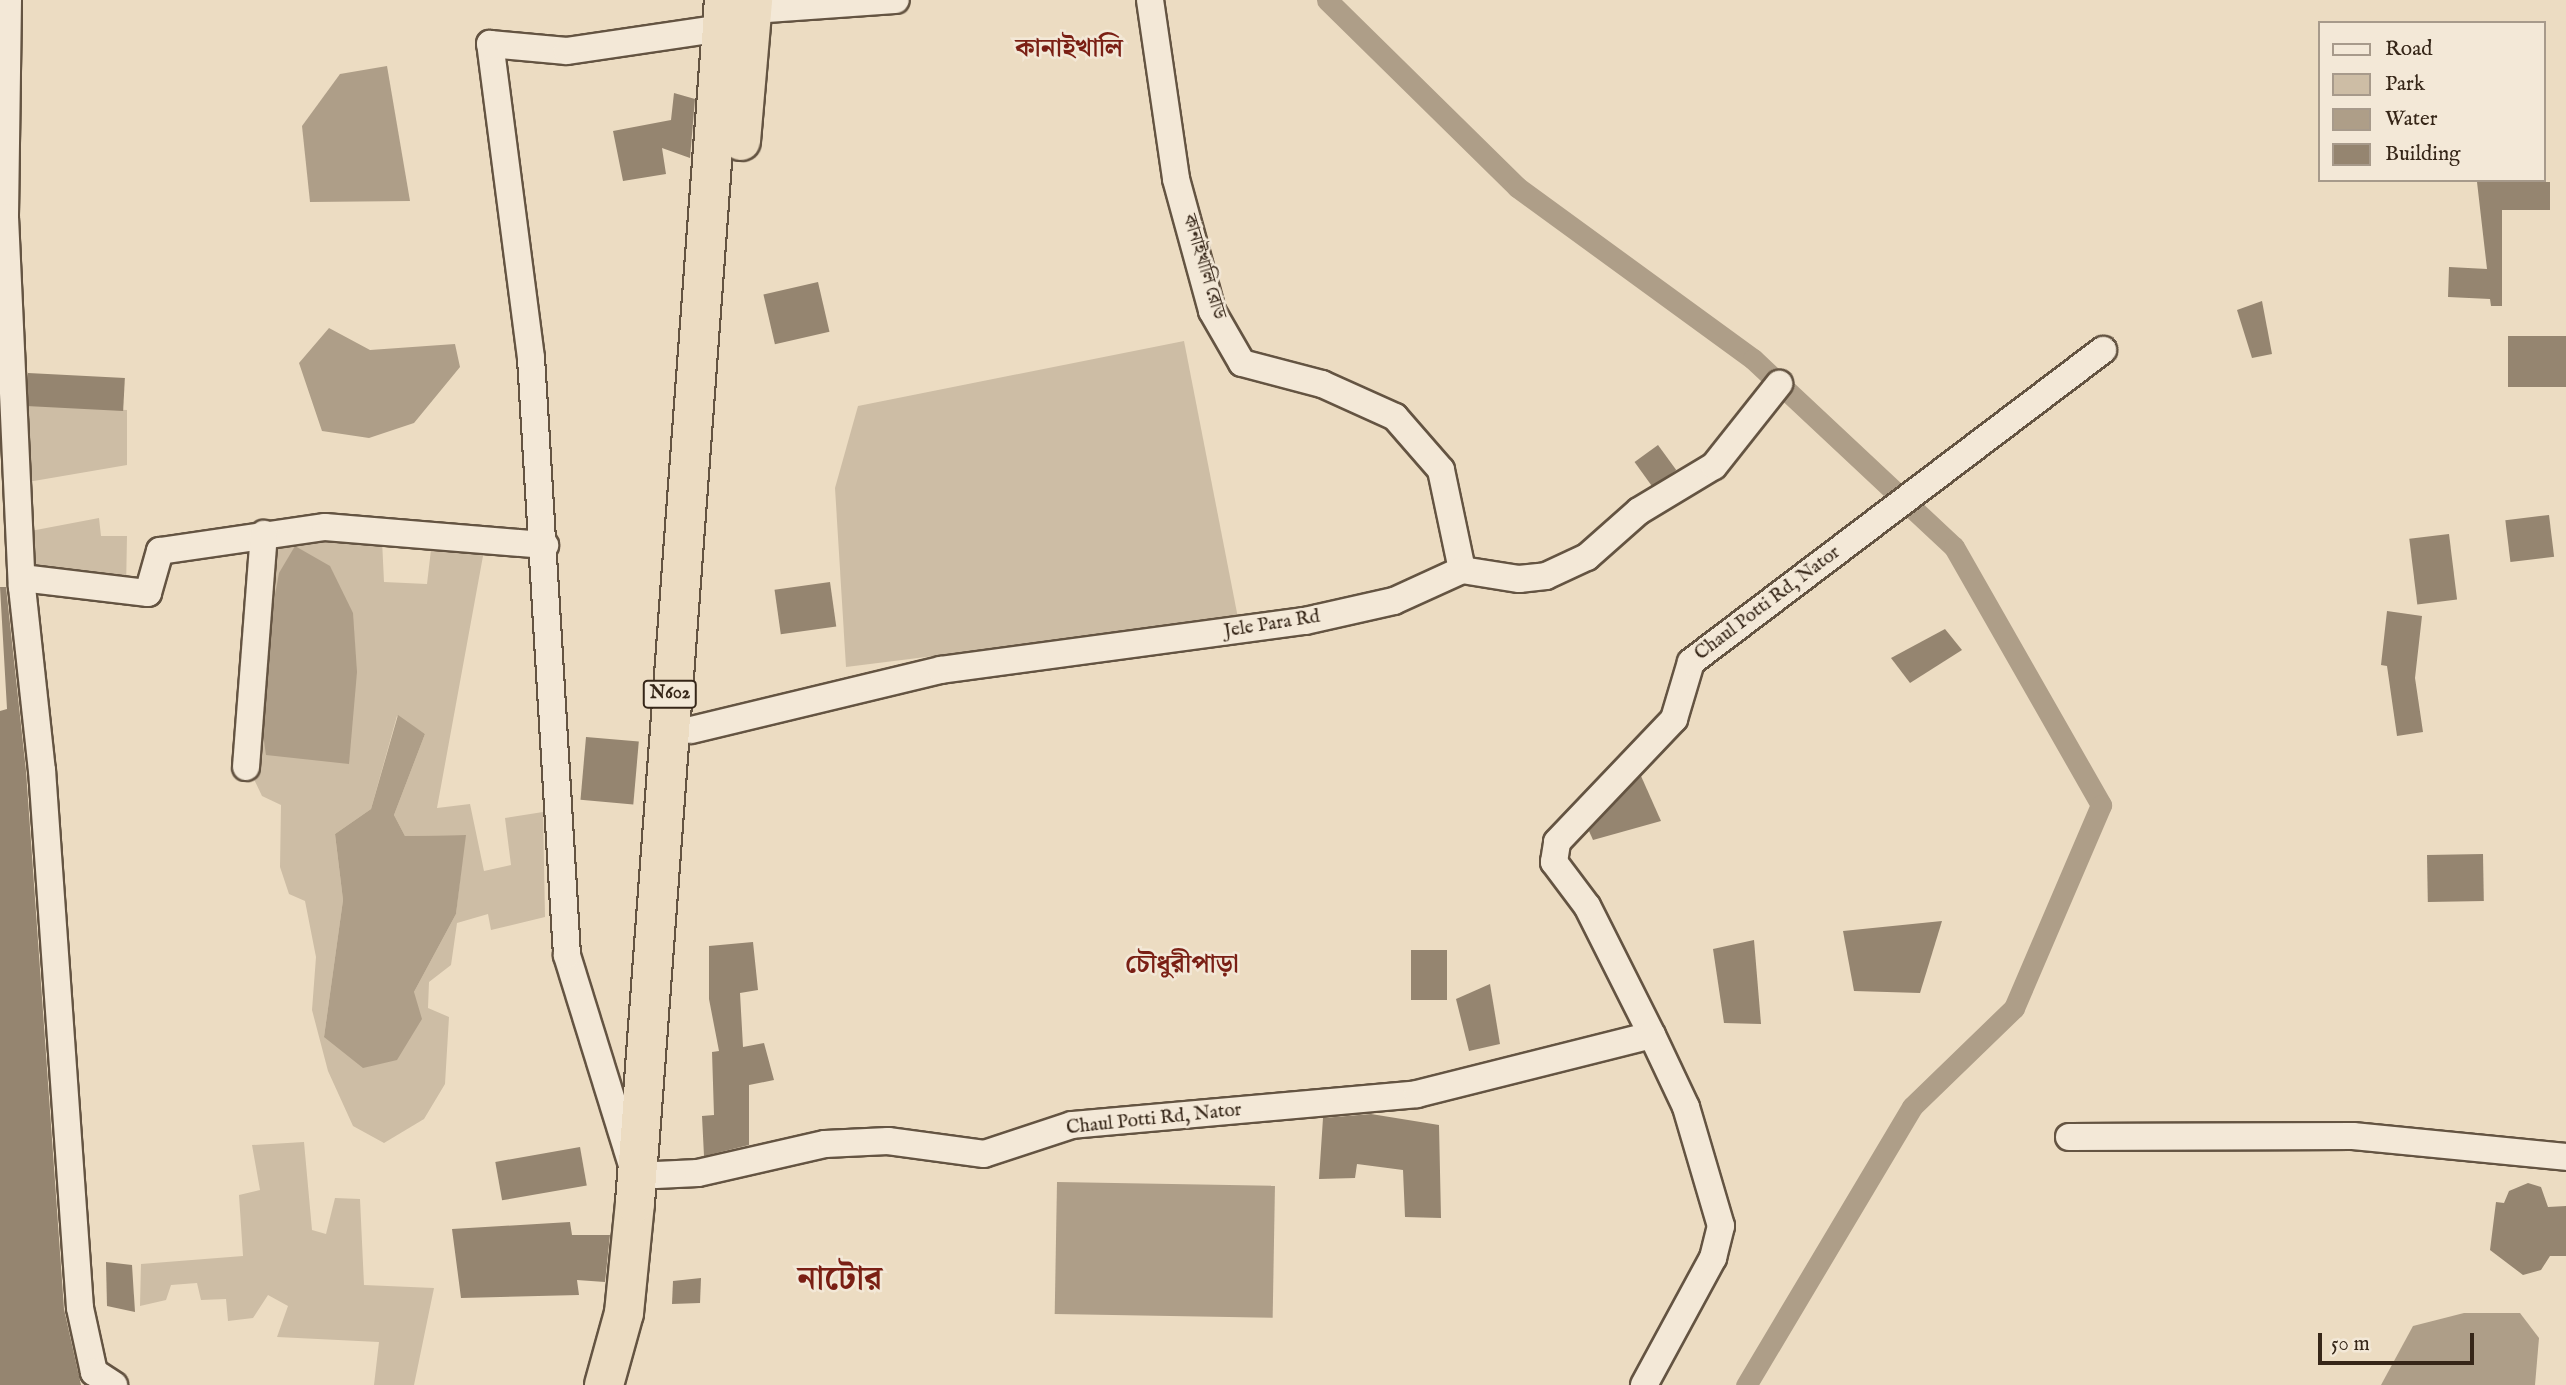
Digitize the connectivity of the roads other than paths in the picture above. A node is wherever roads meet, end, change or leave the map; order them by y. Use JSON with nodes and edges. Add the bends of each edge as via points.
{"nodes":[{"id":1,"x":8,"y":0,"type":"edge"},
{"id":2,"x":896,"y":0,"type":"edge"},
{"id":3,"x":1150,"y":0,"type":"edge"},
{"id":4,"x":738,"y":9,"type":"edge"},
{"id":5,"x":2103,"y":350,"type":"dead end"},
{"id":6,"x":1779,"y":384,"type":"dead end"},
{"id":7,"x":264,"y":534,"type":"junction"},
{"id":8,"x":545,"y":545,"type":"junction"},
{"id":9,"x":1462,"y":570,"type":"junction"},
{"id":10,"x":22,"y":578,"type":"junction"},
{"id":11,"x":691,"y":730,"type":"junction"},
{"id":12,"x":246,"y":767,"type":"dead end"},
{"id":13,"x":1652,"y":1035,"type":"junction"},
{"id":14,"x":2069,"y":1137,"type":"dead end"},
{"id":15,"x":2566,"y":1157,"type":"edge"},
{"id":16,"x":645,"y":1191,"type":"junction"},
{"id":17,"x":100,"y":1381,"type":"edge"},
{"id":18,"x":604,"y":1385,"type":"edge"},
{"id":19,"x":628,"y":1385,"type":"edge"},
{"id":20,"x":1644,"y":1385,"type":"edge"}],
"edges":[{"from":1,"to":10,"type":"street","via":[[5,217]]},
{"from":2,"to":4,"type":"street"},
{"from":3,"to":9,"type":"street","name":"কানাইখালি রোড","via":[[1176,179],[1212,311],[1242,363],[1322,384],[1395,418],[1441,470]]},
{"from":4,"to":8,"type":"street","via":[[567,51],[490,44],[518,228]]},
{"from":4,"to":11,"type":"highway","number":"N602"},
{"from":4,"to":16,"type":"highway","number":"N602"},
{"from":5,"to":13,"type":"street","name":"Chaul Potti Rd, Nator","via":[[1691,662],[1674,719],[1557,842],[1554,862],[1587,905]]},
{"from":6,"to":9,"type":"street","via":[[1714,466],[1639,512],[1587,557],[1546,576],[1519,579]]},
{"from":7,"to":8,"type":"street","via":[[325,527]]},
{"from":7,"to":10,"type":"street","via":[[160,551],[148,593]]},
{"from":7,"to":12,"type":"street"},
{"from":8,"to":16,"type":"street","via":[[567,955]]},
{"from":9,"to":11,"type":"street","name":"Jele Para Rd","via":[[1394,601],[1305,621],[941,670]]},
{"from":10,"to":17,"type":"street","via":[[80,1308]]},
{"from":11,"to":16,"type":"highway","number":"N602"},
{"from":13,"to":16,"type":"street","name":"Chaul Potti Rd, Nator","via":[[1417,1094],[1072,1125],[984,1154],[888,1141],[825,1144]]},
{"from":13,"to":20,"type":"street","name":"Chaul Potti Rd, Nator","via":[[1694,1129],[1721,1226],[1713,1258]]},
{"from":14,"to":15,"type":"street","via":[[2353,1136]]},
{"from":16,"to":18,"type":"highway","number":"N602","via":[[624,1313]]},
{"from":16,"to":19,"type":"highway","number":"N602","via":[[644,1315]]}]}
